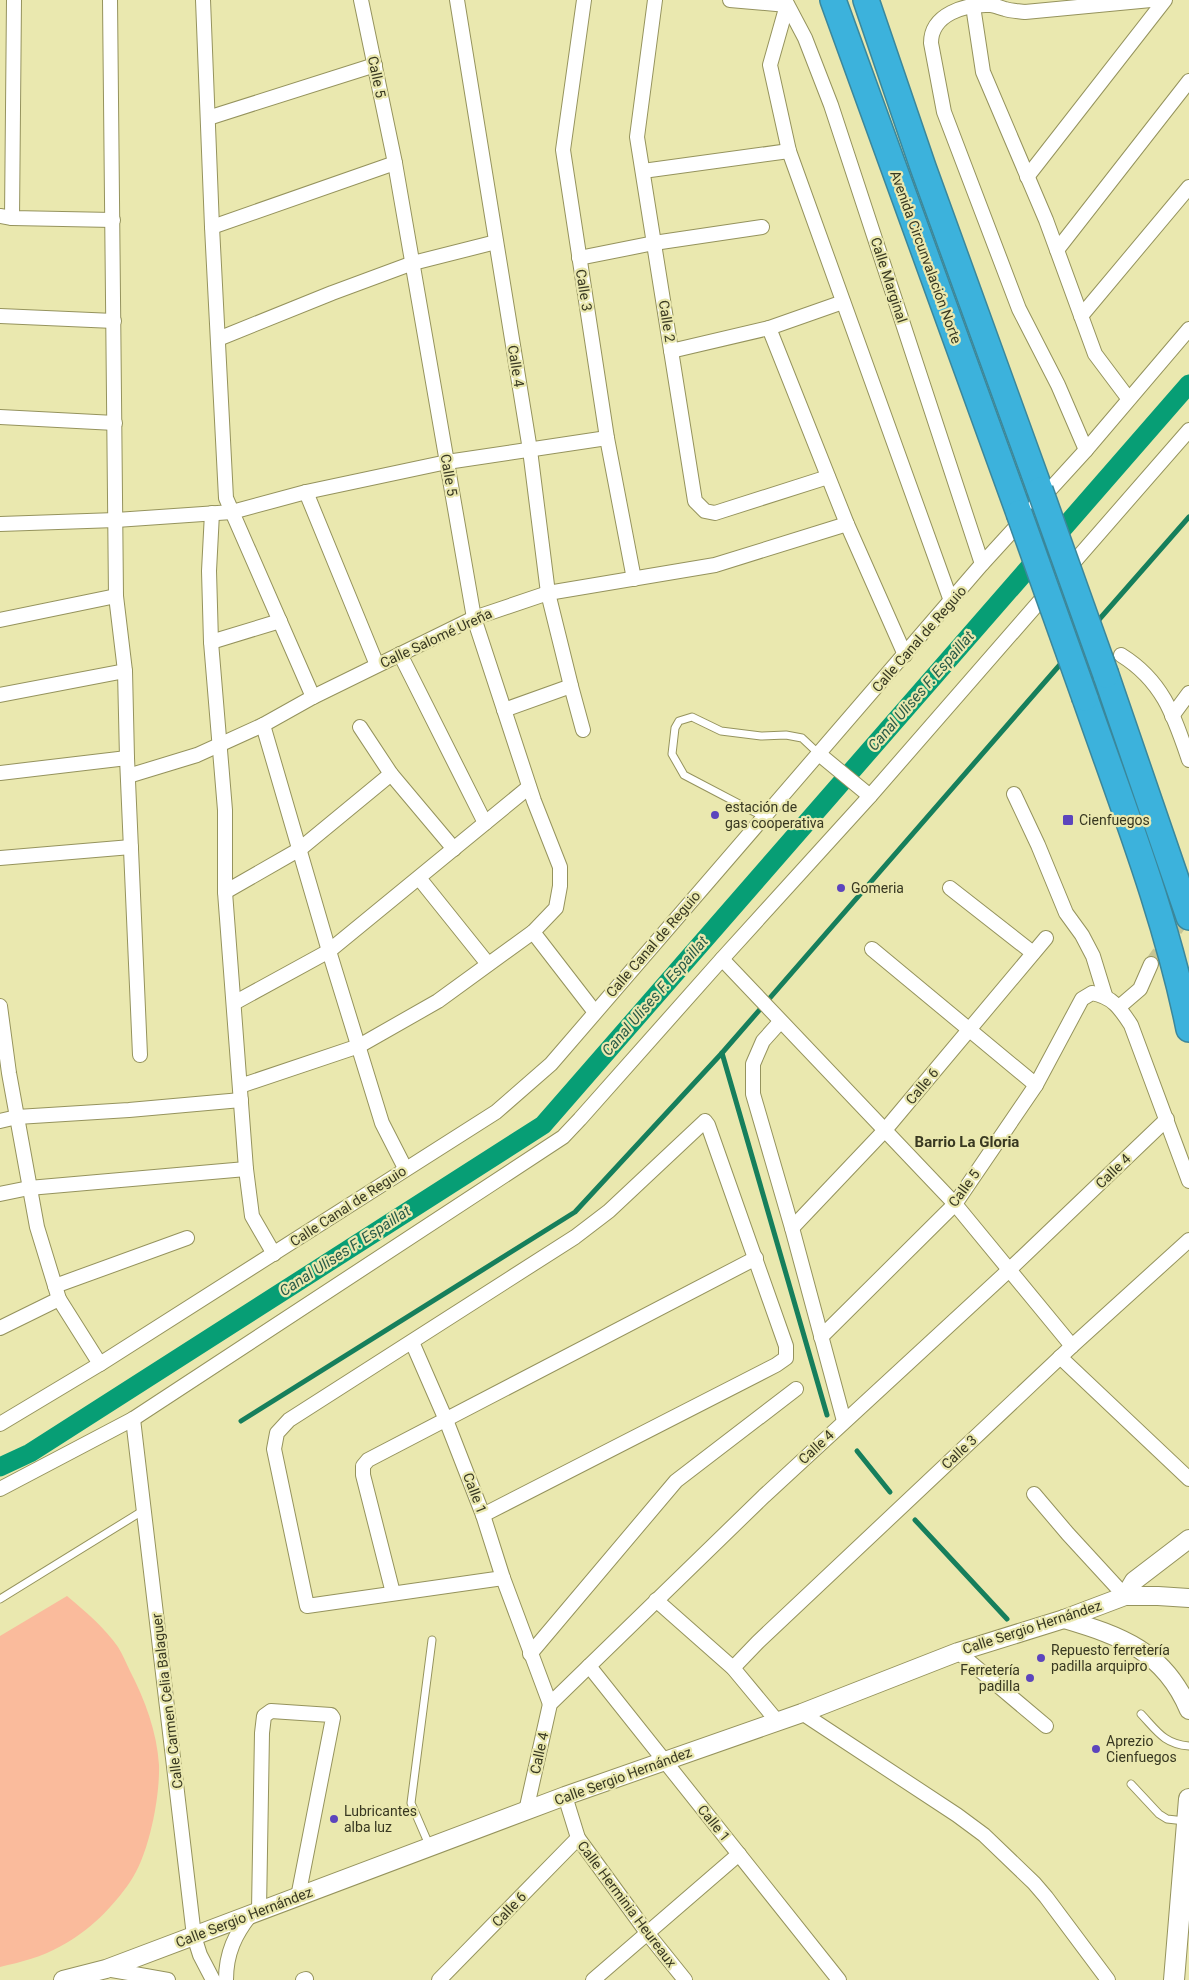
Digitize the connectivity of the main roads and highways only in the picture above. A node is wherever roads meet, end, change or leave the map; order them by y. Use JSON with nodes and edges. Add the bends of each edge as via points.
{"nodes":[{"id":1,"x":833,"y":0,"type":"edge"},
{"id":2,"x":866,"y":0,"type":"edge"},
{"id":3,"x":1189,"y":918,"type":"edge"},
{"id":4,"x":1189,"y":1029,"type":"edge"},
{"id":5,"x":1189,"y":1799,"type":"edge"},
{"id":6,"x":1174,"y":1980,"type":"edge"}],
"edges":[{"from":1,"to":4,"type":"highway","name":"Avenida Circunvalación Norte","bridge":true,"via":[[1086,698],[1160,916]]},
{"from":2,"to":3,"type":"highway","name":"Avenida Circunvalación Norte","bridge":true},
{"from":5,"to":6,"type":"main road"}]}
